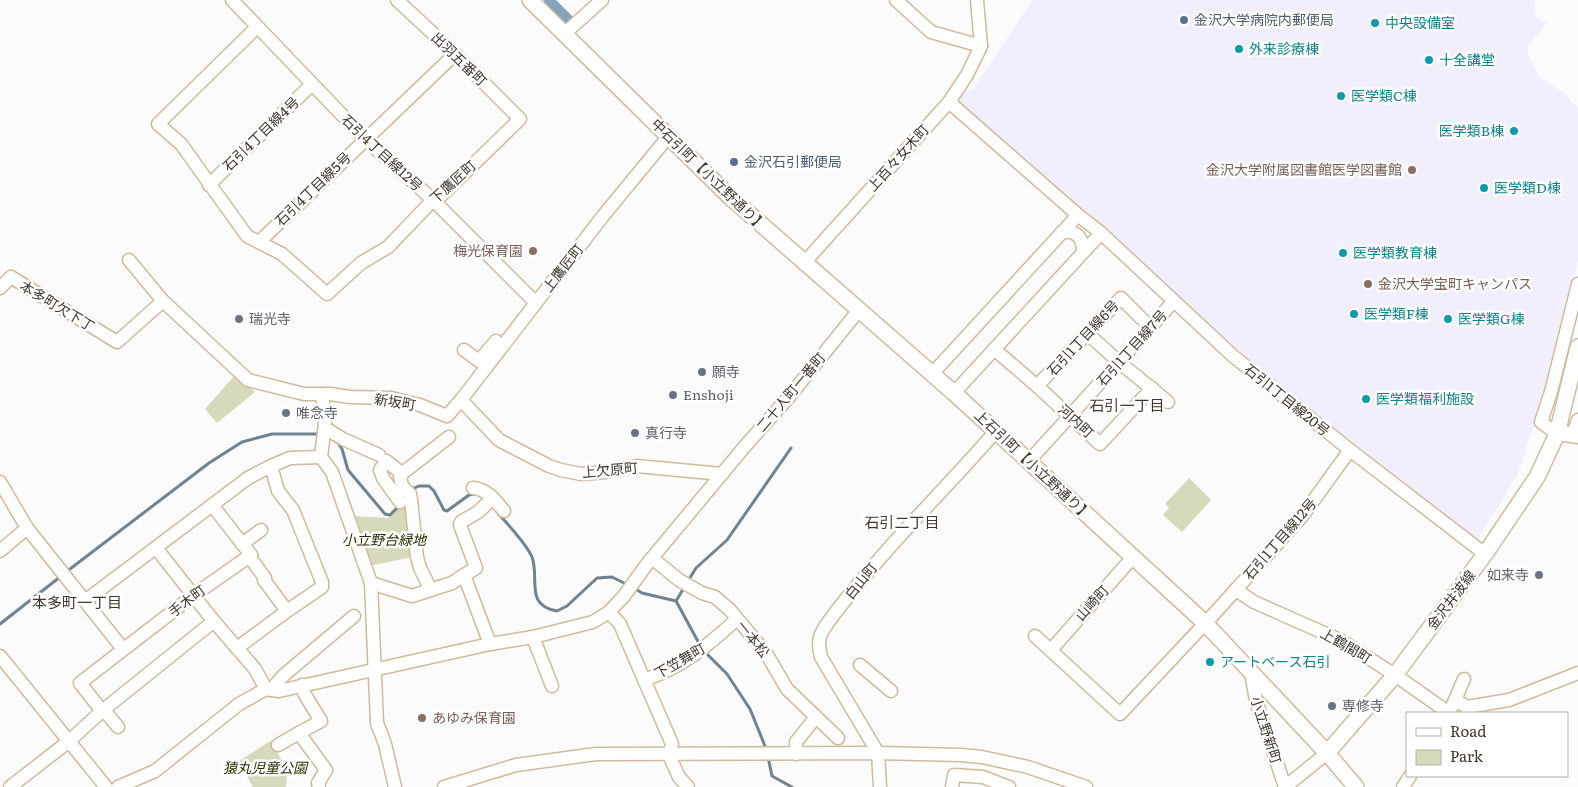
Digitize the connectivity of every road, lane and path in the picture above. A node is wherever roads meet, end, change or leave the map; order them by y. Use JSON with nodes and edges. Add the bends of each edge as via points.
{"nodes":[{"id":1,"x":232,"y":0,"type":"edge"},
{"id":2,"x":397,"y":0,"type":"edge"},
{"id":3,"x":530,"y":0,"type":"edge"},
{"id":4,"x":602,"y":0,"type":"edge"},
{"id":5,"x":896,"y":0,"type":"edge"},
{"id":6,"x":977,"y":0,"type":"edge"},
{"id":7,"x":257,"y":27,"type":"junction"},
{"id":8,"x":564,"y":34,"type":"junction"},
{"id":9,"x":981,"y":46,"type":"junction"},
{"id":10,"x":455,"y":54,"type":"junction"},
{"id":11,"x":312,"y":84,"type":"junction"},
{"id":12,"x":949,"y":102,"type":"junction"},
{"id":13,"x":520,"y":119,"type":"joint"},
{"id":14,"x":668,"y":137,"type":"junction"},
{"id":15,"x":365,"y":139,"type":"junction"},
{"id":16,"x":209,"y":185,"type":"junction"},
{"id":17,"x":433,"y":200,"type":"junction"},
{"id":18,"x":1078,"y":215,"type":"junction"},
{"id":19,"x":1062,"y":232,"type":"junction"},
{"id":20,"x":1101,"y":233,"type":"junction"},
{"id":21,"x":259,"y":242,"type":"junction"},
{"id":22,"x":1083,"y":252,"type":"junction"},
{"id":23,"x":129,"y":260,"type":"dead end"},
{"id":24,"x":804,"y":263,"type":"junction"},
{"id":25,"x":1578,"y":284,"type":"edge"},
{"id":26,"x":0,"y":288,"type":"edge"},
{"id":27,"x":163,"y":301,"type":"junction"},
{"id":28,"x":1174,"y":301,"type":"junction"},
{"id":29,"x":536,"y":303,"type":"junction"},
{"id":30,"x":859,"y":310,"type":"junction"},
{"id":31,"x":518,"y":324,"type":"junction"},
{"id":32,"x":1150,"y":327,"type":"junction"},
{"id":33,"x":1088,"y":334,"type":"junction"},
{"id":34,"x":1578,"y":347,"type":"edge"},
{"id":35,"x":994,"y":349,"type":"junction"},
{"id":36,"x":464,"y":350,"type":"dead end"},
{"id":37,"x":1119,"y":362,"type":"junction"},
{"id":38,"x":499,"y":365,"type":"dead end"},
{"id":39,"x":932,"y":374,"type":"junction"},
{"id":40,"x":1037,"y":386,"type":"junction"},
{"id":41,"x":1152,"y":388,"type":"junction"},
{"id":42,"x":954,"y":393,"type":"junction"},
{"id":43,"x":322,"y":394,"type":"junction"},
{"id":44,"x":460,"y":401,"type":"junction"},
{"id":45,"x":1168,"y":402,"type":"dead end"},
{"id":46,"x":1070,"y":416,"type":"junction"},
{"id":47,"x":1578,"y":420,"type":"edge"},
{"id":48,"x":325,"y":428,"type":"junction"},
{"id":49,"x":996,"y":431,"type":"junction"},
{"id":50,"x":1557,"y":434,"type":"junction"},
{"id":51,"x":449,"y":437,"type":"dead end"},
{"id":52,"x":1578,"y":437,"type":"edge"},
{"id":53,"x":1350,"y":450,"type":"junction"},
{"id":54,"x":321,"y":458,"type":"junction"},
{"id":55,"x":382,"y":458,"type":"junction"},
{"id":56,"x":1029,"y":461,"type":"junction"},
{"id":57,"x":271,"y":466,"type":"junction"},
{"id":58,"x":722,"y":474,"type":"junction"},
{"id":59,"x":400,"y":475,"type":"junction"},
{"id":60,"x":0,"y":482,"type":"edge"},
{"id":61,"x":473,"y":488,"type":"dead end"},
{"id":62,"x":493,"y":498,"type":"junction"},
{"id":63,"x":400,"y":502,"type":"dead end"},
{"id":64,"x":212,"y":505,"type":"junction"},
{"id":65,"x":504,"y":511,"type":"dead end"},
{"id":66,"x":27,"y":528,"type":"junction"},
{"id":67,"x":261,"y":530,"type":"dead end"},
{"id":68,"x":242,"y":544,"type":"junction"},
{"id":69,"x":156,"y":548,"type":"junction"},
{"id":70,"x":0,"y":551,"type":"edge"},
{"id":71,"x":1485,"y":554,"type":"junction"},
{"id":72,"x":250,"y":555,"type":"junction"},
{"id":73,"x":1133,"y":557,"type":"junction"},
{"id":74,"x":652,"y":558,"type":"junction"},
{"id":75,"x":464,"y":575,"type":"junction"},
{"id":76,"x":371,"y":583,"type":"junction"},
{"id":77,"x":431,"y":590,"type":"junction"},
{"id":78,"x":1236,"y":590,"type":"junction"},
{"id":79,"x":194,"y":595,"type":"junction"},
{"id":80,"x":85,"y":601,"type":"junction"},
{"id":81,"x":287,"y":610,"type":"junction"},
{"id":82,"x":609,"y":612,"type":"junction"},
{"id":83,"x":354,"y":616,"type":"dead end"},
{"id":84,"x":216,"y":617,"type":"junction"},
{"id":85,"x":737,"y":619,"type":"junction"},
{"id":86,"x":1205,"y":623,"type":"junction"},
{"id":87,"x":1035,"y":636,"type":"dead end"},
{"id":88,"x":533,"y":637,"type":"junction"},
{"id":89,"x":490,"y":644,"type":"junction"},
{"id":90,"x":237,"y":648,"type":"junction"},
{"id":91,"x":123,"y":649,"type":"junction"},
{"id":92,"x":1051,"y":650,"type":"junction"},
{"id":93,"x":0,"y":656,"type":"edge"},
{"id":94,"x":860,"y":665,"type":"dead end"},
{"id":95,"x":374,"y":670,"type":"junction"},
{"id":96,"x":1251,"y":672,"type":"junction"},
{"id":97,"x":1578,"y":673,"type":"edge"},
{"id":98,"x":1395,"y":675,"type":"junction"},
{"id":99,"x":1464,"y":679,"type":"dead end"},
{"id":100,"x":644,"y":680,"type":"junction"},
{"id":101,"x":302,"y":685,"type":"junction"},
{"id":102,"x":552,"y":686,"type":"dead end"},
{"id":103,"x":268,"y":689,"type":"junction"},
{"id":104,"x":891,"y":691,"type":"dead end"},
{"id":105,"x":1455,"y":700,"type":"junction"},
{"id":106,"x":103,"y":710,"type":"junction"},
{"id":107,"x":1448,"y":712,"type":"edge"},
{"id":108,"x":1449,"y":712,"type":"edge"},
{"id":109,"x":816,"y":717,"type":"junction"},
{"id":110,"x":118,"y":727,"type":"dead end"},
{"id":111,"x":299,"y":733,"type":"junction"},
{"id":112,"x":838,"y":738,"type":"dead end"},
{"id":113,"x":68,"y":742,"type":"junction"},
{"id":114,"x":278,"y":745,"type":"dead end"},
{"id":115,"x":1326,"y":752,"type":"junction"},
{"id":116,"x":796,"y":754,"type":"junction"},
{"id":117,"x":878,"y":754,"type":"junction"},
{"id":118,"x":669,"y":755,"type":"junction"},
{"id":119,"x":0,"y":781,"type":"edge"},
{"id":120,"x":5,"y":787,"type":"edge"},
{"id":121,"x":10,"y":787,"type":"edge"},
{"id":122,"x":106,"y":787,"type":"edge"},
{"id":123,"x":118,"y":787,"type":"edge"},
{"id":124,"x":319,"y":787,"type":"edge"},
{"id":125,"x":395,"y":787,"type":"edge"},
{"id":126,"x":444,"y":787,"type":"edge"},
{"id":127,"x":688,"y":787,"type":"edge"},
{"id":128,"x":880,"y":787,"type":"edge"},
{"id":129,"x":952,"y":787,"type":"edge"},
{"id":130,"x":1009,"y":787,"type":"edge"},
{"id":131,"x":1086,"y":787,"type":"edge"},
{"id":132,"x":1285,"y":787,"type":"edge"},
{"id":133,"x":1356,"y":787,"type":"edge"}],
"edges":[{"from":1,"to":7,"type":"street","name":"石引4丁目線12号"},
{"from":2,"to":10,"type":"street","name":"出羽五番町"},
{"from":3,"to":8,"type":"main road","name":"中石引町【小立野通り】"},
{"from":4,"to":8,"type":"street"},
{"from":5,"to":9,"type":"street","via":[[931,32]]},
{"from":6,"to":9,"type":"street"},
{"from":7,"to":11,"type":"street","name":"石引4丁目線12号"},
{"from":7,"to":16,"type":"street","via":[[158,124],[181,144]]},
{"from":8,"to":14,"type":"main road","name":"中石引町【小立野通り】"},
{"from":9,"to":12,"type":"street","name":"上百々女木町"},
{"from":10,"to":13,"type":"street","name":"出羽五番町"},
{"from":10,"to":15,"type":"street","name":"石引4丁目線5号"},
{"from":11,"to":15,"type":"street","name":"石引4丁目線12号"},
{"from":11,"to":16,"type":"street","name":"石引4丁目線4号"},
{"from":12,"to":18,"type":"street","name":"石引1丁目線20号"},
{"from":12,"to":24,"type":"street","name":"上百々女木町"},
{"from":13,"to":17,"type":"street","name":"下鷹匠町"},
{"from":14,"to":24,"type":"main road","name":"中石引町【小立野通り】","via":[[730,198]]},
{"from":14,"to":29,"type":"street","name":"上鷹匠町"},
{"from":15,"to":17,"type":"street","name":"石引4丁目線12号"},
{"from":15,"to":21,"type":"street","name":"石引4丁目線5号"},
{"from":16,"to":21,"type":"street","via":[[247,236]]},
{"from":17,"to":21,"type":"street","name":"下鷹匠町","via":[[388,247],[361,264],[332,294],[282,254]]},
{"from":17,"to":29,"type":"street","name":"石引4丁目線12号"},
{"from":18,"to":19,"type":"street"},
{"from":18,"to":20,"type":"street","name":"石引1丁目線20号"},
{"from":19,"to":22,"type":"street","via":[[1078,235]]},
{"from":19,"to":39,"type":"street"},
{"from":20,"to":22,"type":"street"},
{"from":20,"to":28,"type":"street","name":"石引1丁目線20号"},
{"from":22,"to":35,"type":"street"},
{"from":23,"to":27,"type":"street"},
{"from":24,"to":30,"type":"main road","name":"中石引町【小立野通り】"},
{"from":25,"to":50,"type":"street","via":[[1541,422]]},
{"from":26,"to":27,"type":"street","name":"本多町欠下丁","via":[[11,277],[117,342]]},
{"from":27,"to":43,"type":"street","via":[[248,380],[304,394]]},
{"from":28,"to":32,"type":"street","name":"石引1丁目線7号"},
{"from":28,"to":53,"type":"street","name":"石引1丁目線20号","via":[[1233,356]]},
{"from":29,"to":31,"type":"street","name":"上鷹匠町"},
{"from":30,"to":39,"type":"main road","name":"上石引町【小立野通り】"},
{"from":30,"to":58,"type":"street","name":"二十人町一番町"},
{"from":31,"to":36,"type":"street","via":[[508,328],[479,361]]},
{"from":31,"to":38,"type":"street"},
{"from":31,"to":44,"type":"street","name":"上鷹匠町"},
{"from":32,"to":33,"type":"street","name":"石引1丁目線6号","via":[[1120,298]]},
{"from":32,"to":37,"type":"street","name":"石引1丁目線7号"},
{"from":33,"to":37,"type":"street"},
{"from":33,"to":40,"type":"street","name":"石引1丁目線6号"},
{"from":34,"to":50,"type":"main road","name":"金沢井波線"},
{"from":35,"to":40,"type":"street","name":"河内町"},
{"from":35,"to":42,"type":"street"},
{"from":37,"to":41,"type":"street"},
{"from":37,"to":46,"type":"street","name":"石引1丁目線7号"},
{"from":39,"to":42,"type":"main road","name":"上石引町【小立野通り】"},
{"from":40,"to":46,"type":"street","name":"河内町"},
{"from":41,"to":45,"type":"street"},
{"from":41,"to":46,"type":"street","name":"河内町","via":[[1100,444]]},
{"from":42,"to":49,"type":"main road","name":"上石引町【小立野通り】"},
{"from":43,"to":44,"type":"street","name":"新坂町","via":[[391,398],[447,416]]},
{"from":43,"to":48,"type":"street"},
{"from":44,"to":58,"type":"street","name":"上欠原町","via":[[499,440],[561,470],[582,474],[637,466]]},
{"from":46,"to":56,"type":"street","name":"石引1丁目線7号"},
{"from":47,"to":50,"type":"street","via":[[1574,432]]},
{"from":48,"to":54,"type":"street"},
{"from":48,"to":55,"type":"street"},
{"from":49,"to":56,"type":"main road","name":"上石引町【小立野通り】"},
{"from":49,"to":117,"type":"street","name":"白山町","via":[[886,550],[821,635],[821,657]]},
{"from":50,"to":52,"type":"street"},
{"from":50,"to":71,"type":"main road","name":"金沢井波線","via":[[1537,477]]},
{"from":51,"to":59,"type":"street"},
{"from":53,"to":71,"type":"street","name":"石引1丁目線20号"},
{"from":53,"to":78,"type":"street","name":"石引1丁目線12号","via":[[1303,515]]},
{"from":54,"to":57,"type":"street","via":[[290,458]]},
{"from":54,"to":76,"type":"street","via":[[332,472]]},
{"from":55,"to":59,"type":"street"},
{"from":55,"to":63,"type":"street","via":[[380,470],[383,478]]},
{"from":56,"to":73,"type":"main road","name":"上石引町【小立野通り】"},
{"from":57,"to":64,"type":"street","via":[[248,478]]},
{"from":57,"to":81,"type":"street","via":[[278,491],[292,510],[322,582],[322,587]]},
{"from":58,"to":74,"type":"street","name":"二十人町一番町"},
{"from":59,"to":77,"type":"street","via":[[402,486],[410,494],[417,557]]},
{"from":60,"to":66,"type":"street"},
{"from":61,"to":62,"type":"street"},
{"from":62,"to":65,"type":"street"},
{"from":62,"to":75,"type":"street","via":[[461,522],[476,568]]},
{"from":64,"to":68,"type":"street"},
{"from":64,"to":69,"type":"street"},
{"from":66,"to":70,"type":"street"},
{"from":66,"to":80,"type":"street"},
{"from":67,"to":68,"type":"street"},
{"from":68,"to":72,"type":"street"},
{"from":69,"to":79,"type":"street"},
{"from":69,"to":80,"type":"street"},
{"from":71,"to":98,"type":"main road","name":"金沢井波線"},
{"from":72,"to":79,"type":"street","name":"手木町"},
{"from":72,"to":81,"type":"street"},
{"from":73,"to":86,"type":"main road","name":"上石引町【小立野通り】"},
{"from":73,"to":92,"type":"street","name":"山崎町"},
{"from":74,"to":82,"type":"street","name":"二十人町一番町"},
{"from":74,"to":85,"type":"street","name":"一本松","via":[[679,580],[715,597]]},
{"from":75,"to":77,"type":"street"},
{"from":75,"to":89,"type":"street"},
{"from":76,"to":77,"type":"street","via":[[412,596]]},
{"from":76,"to":95,"type":"street"},
{"from":78,"to":86,"type":"street","name":"石引1丁目線12号"},
{"from":78,"to":98,"type":"street","name":"上鶴間町","via":[[1254,602],[1342,641]]},
{"from":79,"to":84,"type":"street"},
{"from":79,"to":91,"type":"street","name":"手木町"},
{"from":80,"to":91,"type":"street"},
{"from":81,"to":90,"type":"street"},
{"from":82,"to":88,"type":"street","name":"二十人町一番町","via":[[593,622]]},
{"from":82,"to":100,"type":"street","via":[[620,624]]},
{"from":83,"to":103,"type":"street"},
{"from":84,"to":90,"type":"street"},
{"from":84,"to":106,"type":"street"},
{"from":85,"to":100,"type":"street","name":"下笠舞町","via":[[703,650],[662,674]]},
{"from":85,"to":109,"type":"street","name":"一本松","via":[[766,653],[787,689]]},
{"from":86,"to":92,"type":"street","name":"石引1丁目線12号","via":[[1120,714]]},
{"from":86,"to":96,"type":"main road","name":"上石引町【小立野通り】"},
{"from":87,"to":92,"type":"street"},
{"from":88,"to":89,"type":"street","name":"二十人町一番町"},
{"from":88,"to":102,"type":"street"},
{"from":89,"to":95,"type":"street","name":"二十人町一番町"},
{"from":90,"to":103,"type":"street"},
{"from":91,"to":106,"type":"street","name":"手木町","via":[[80,683]]},
{"from":93,"to":113,"type":"street"},
{"from":94,"to":104,"type":"street"},
{"from":95,"to":101,"type":"street","name":"二十人町一番町"},
{"from":95,"to":125,"type":"street","via":[[377,723]]},
{"from":96,"to":115,"type":"main road"},
{"from":96,"to":132,"type":"street","name":"小立野新町","via":[[1256,701]]},
{"from":97,"to":105,"type":"street","via":[[1509,700],[1467,707]]},
{"from":98,"to":107,"type":"street","name":"上鶴間町"},
{"from":98,"to":115,"type":"main road","name":"金沢井波線"},
{"from":99,"to":105,"type":"street"},
{"from":100,"to":118,"type":"street","via":[[672,744]]},
{"from":101,"to":103,"type":"street","name":"二十人町一番町","via":[[279,691]]},
{"from":101,"to":111,"type":"street","via":[[321,721]]},
{"from":103,"to":123,"type":"street","via":[[239,704],[155,771]]},
{"from":105,"to":108,"type":"street"},
{"from":106,"to":110,"type":"street"},
{"from":106,"to":113,"type":"street"},
{"from":109,"to":112,"type":"street","name":"一本松"},
{"from":109,"to":116,"type":"street","via":[[796,742]]},
{"from":111,"to":114,"type":"street"},
{"from":111,"to":124,"type":"street","via":[[326,770]]},
{"from":113,"to":121,"type":"street"},
{"from":113,"to":122,"type":"street"},
{"from":115,"to":132,"type":"street"},
{"from":115,"to":133,"type":"main road"},
{"from":116,"to":117,"type":"street"},
{"from":116,"to":118,"type":"street"},
{"from":117,"to":128,"type":"street"},
{"from":117,"to":131,"type":"street","via":[[982,757],[1028,767]]},
{"from":118,"to":126,"type":"street","via":[[596,754],[516,765]]},
{"from":118,"to":127,"type":"street"},
{"from":119,"to":120,"type":"street"},
{"from":129,"to":130,"type":"street","via":[[954,775],[983,776]]}]}
